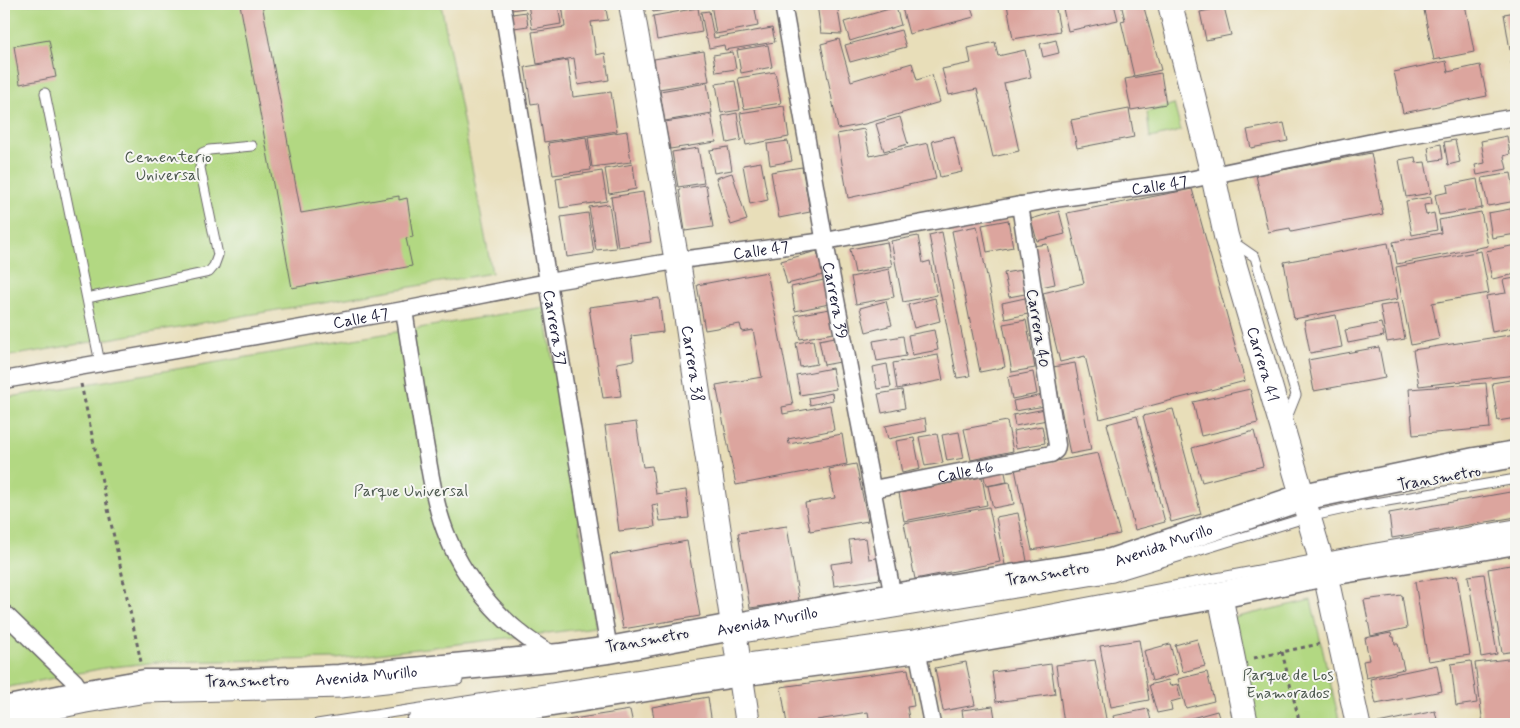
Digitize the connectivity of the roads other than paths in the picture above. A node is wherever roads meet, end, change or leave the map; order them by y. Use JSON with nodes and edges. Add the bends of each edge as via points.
{"nodes":[{"id":1,"x":502,"y":4,"type":"edge"},
{"id":2,"x":631,"y":4,"type":"edge"},
{"id":3,"x":783,"y":4,"type":"edge"},
{"id":4,"x":1170,"y":4,"type":"edge"},
{"id":5,"x":46,"y":93,"type":"dead end"},
{"id":6,"x":1516,"y":117,"type":"edge"},
{"id":7,"x":252,"y":146,"type":"dead end"},
{"id":8,"x":1213,"y":175,"type":"junction"},
{"id":9,"x":1020,"y":205,"type":"junction"},
{"id":10,"x":825,"y":240,"type":"junction"},
{"id":11,"x":678,"y":261,"type":"junction"},
{"id":12,"x":548,"y":282,"type":"junction"},
{"id":13,"x":87,"y":298,"type":"junction"},
{"id":14,"x":404,"y":310,"type":"junction"},
{"id":15,"x":100,"y":363,"type":"junction"},
{"id":16,"x":4,"y":380,"type":"edge"},
{"id":17,"x":1056,"y":450,"type":"joint"},
{"id":18,"x":1516,"y":454,"type":"edge"},
{"id":19,"x":1516,"y":478,"type":"edge"},
{"id":20,"x":873,"y":489,"type":"junction"},
{"id":21,"x":1306,"y":507,"type":"junction"},
{"id":22,"x":1516,"y":524,"type":"edge"},
{"id":23,"x":1516,"y":541,"type":"edge"},
{"id":24,"x":1323,"y":566,"type":"junction"},
{"id":25,"x":1220,"y":595,"type":"junction"},
{"id":26,"x":893,"y":597,"type":"junction"},
{"id":27,"x":4,"y":612,"type":"edge"},
{"id":28,"x":734,"y":648,"type":"junction"},
{"id":29,"x":917,"y":649,"type":"junction"},
{"id":30,"x":609,"y":650,"type":"junction"},
{"id":31,"x":558,"y":657,"type":"junction"},
{"id":32,"x":466,"y":679,"type":"dead end"},
{"id":33,"x":83,"y":694,"type":"junction"},
{"id":34,"x":4,"y":710,"type":"edge"},
{"id":35,"x":9,"y":724,"type":"edge"},
{"id":36,"x":317,"y":724,"type":"edge"},
{"id":37,"x":419,"y":724,"type":"edge"},
{"id":38,"x":748,"y":724,"type":"edge"},
{"id":39,"x":932,"y":724,"type":"edge"},
{"id":40,"x":1246,"y":724,"type":"edge"},
{"id":41,"x":1358,"y":724,"type":"edge"}],
"edges":[{"from":1,"to":12,"type":"street","name":"Carrera 37"},
{"from":2,"to":11,"type":"street","name":"Carrera 38"},
{"from":3,"to":10,"type":"street","name":"Carrera 39"},
{"from":4,"to":8,"type":"street","name":"Carrera 41"},
{"from":5,"to":13,"type":"lane"},
{"from":6,"to":8,"type":"street","name":"Calle 47","via":[[1392,138]]},
{"from":7,"to":13,"type":"lane","via":[[202,152],[200,168],[218,255],[209,272]]},
{"from":8,"to":9,"type":"street","name":"Calle 47"},
{"from":8,"to":21,"type":"street","name":"Carrera 41","via":[[1226,236]]},
{"from":9,"to":10,"type":"street","name":"Calle 47"},
{"from":9,"to":17,"type":"street","name":"Carrera 40"},
{"from":10,"to":11,"type":"street","name":"Calle 47"},
{"from":10,"to":20,"type":"street","name":"Carrera 39"},
{"from":11,"to":12,"type":"street","name":"Calle 47"},
{"from":11,"to":28,"type":"street","name":"Carrera 38"},
{"from":12,"to":14,"type":"street","name":"Calle 47"},
{"from":12,"to":30,"type":"street","name":"Carrera 37"},
{"from":13,"to":15,"type":"lane"},
{"from":14,"to":15,"type":"street","name":"Calle 47"},
{"from":14,"to":31,"type":"street","via":[[436,503],[447,538],[457,558],[494,609],[526,638]]},
{"from":15,"to":16,"type":"street","name":"Calle 47"},
{"from":17,"to":20,"type":"street","name":"Calle 46","via":[[1050,454]]},
{"from":18,"to":21,"type":"main road","name":"Avenida Murillo","via":[[1475,461]]},
{"from":19,"to":21,"type":"lane","name":"Transmetro","via":[[1358,506]]},
{"from":20,"to":26,"type":"street","name":"Carrera 39"},
{"from":21,"to":24,"type":"street","name":"Carrera 41"},
{"from":21,"to":26,"type":"main road","name":"Avenida Murillo","via":[[1111,562]]},
{"from":21,"to":28,"type":"lane","name":"Transmetro","via":[[1113,577]]},
{"from":22,"to":24,"type":"lane","name":"Transmetro"},
{"from":23,"to":24,"type":"main road","name":"Avenida Murillo"},
{"from":24,"to":25,"type":"main road","name":"Avenida Murillo"},
{"from":24,"to":28,"type":"lane","name":"Transmetro","via":[[913,635]]},
{"from":24,"to":41,"type":"street","name":"Carrera 41"},
{"from":25,"to":29,"type":"main road","name":"Avenida Murillo"},
{"from":25,"to":40,"type":"street"},
{"from":26,"to":28,"type":"main road","name":"Avenida Murillo"},
{"from":27,"to":33,"type":"street","via":[[75,682]]},
{"from":28,"to":29,"type":"main road","name":"Avenida Murillo"},
{"from":28,"to":30,"type":"main road","name":"Avenida Murillo"},
{"from":28,"to":36,"type":"lane","name":"Transmetro"},
{"from":28,"to":37,"type":"main road","name":"Avenida Murillo"},
{"from":28,"to":38,"type":"street","name":"Carrera 38"},
{"from":29,"to":39,"type":"street"},
{"from":30,"to":31,"type":"main road","name":"Avenida Murillo"},
{"from":31,"to":33,"type":"main road","name":"Avenida Murillo","via":[[339,678],[145,683]]},
{"from":32,"to":35,"type":"lane","name":"Transmetro","via":[[341,693],[146,698]]},
{"from":33,"to":34,"type":"main road","name":"Avenida Murillo"}]}
